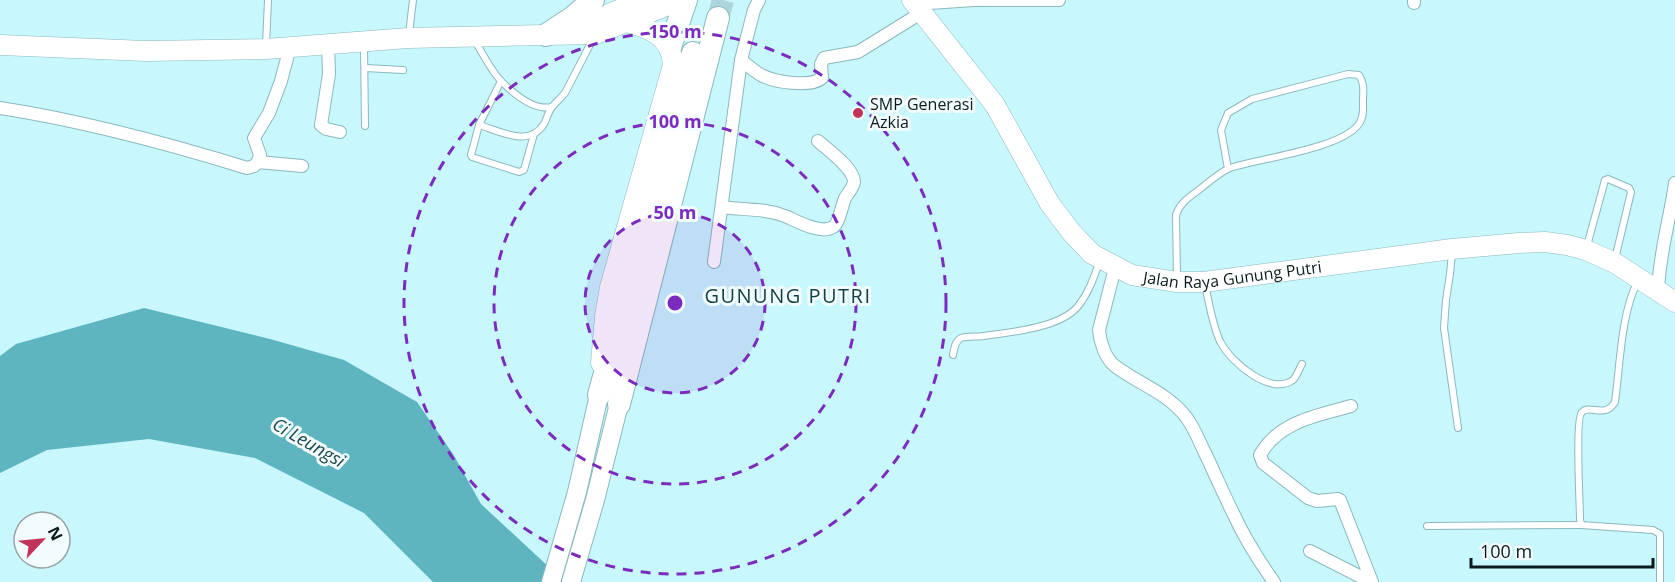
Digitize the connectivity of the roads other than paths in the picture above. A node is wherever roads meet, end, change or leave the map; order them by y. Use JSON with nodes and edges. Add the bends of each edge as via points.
{"nodes":[{"id":1,"x":268,"y":0,"type":"edge"},
{"id":2,"x":413,"y":0,"type":"edge"},
{"id":3,"x":593,"y":0,"type":"edge"},
{"id":4,"x":644,"y":0,"type":"edge"},
{"id":5,"x":681,"y":0,"type":"edge"},
{"id":6,"x":686,"y":0,"type":"edge"},
{"id":7,"x":759,"y":0,"type":"edge"},
{"id":8,"x":974,"y":0,"type":"edge"},
{"id":9,"x":1059,"y":0,"type":"edge"},
{"id":10,"x":916,"y":6,"type":"edge"},
{"id":11,"x":710,"y":18,"type":"tunnel mouth"},
{"id":12,"x":627,"y":22,"type":"junction"},
{"id":13,"x":587,"y":34,"type":"junction"},
{"id":14,"x":546,"y":35,"type":"junction"},
{"id":15,"x":471,"y":36,"type":"junction"},
{"id":16,"x":408,"y":38,"type":"junction"},
{"id":17,"x":364,"y":40,"type":"junction"},
{"id":18,"x":328,"y":44,"type":"junction"},
{"id":19,"x":0,"y":45,"type":"edge"},
{"id":20,"x":290,"y":47,"type":"junction"},
{"id":21,"x":670,"y":47,"type":"junction"},
{"id":22,"x":266,"y":49,"type":"junction"},
{"id":23,"x":741,"y":60,"type":"junction"},
{"id":24,"x":365,"y":68,"type":"junction"},
{"id":25,"x":403,"y":70,"type":"dead end"},
{"id":26,"x":501,"y":81,"type":"junction"},
{"id":27,"x":552,"y":107,"type":"junction"},
{"id":28,"x":0,"y":108,"type":"edge"},
{"id":29,"x":479,"y":125,"type":"junction"},
{"id":30,"x":365,"y":126,"type":"dead end"},
{"id":31,"x":340,"y":132,"type":"dead end"},
{"id":32,"x":534,"y":134,"type":"junction"},
{"id":33,"x":819,"y":141,"type":"dead end"},
{"id":34,"x":258,"y":162,"type":"junction"},
{"id":35,"x":302,"y":166,"type":"dead end"},
{"id":36,"x":1228,"y":169,"type":"junction"},
{"id":37,"x":1675,"y":183,"type":"edge"},
{"id":38,"x":722,"y":207,"type":"junction"},
{"id":39,"x":1452,"y":249,"type":"junction"},
{"id":40,"x":1586,"y":250,"type":"junction"},
{"id":41,"x":714,"y":262,"type":"dead end"},
{"id":42,"x":1108,"y":263,"type":"junction"},
{"id":43,"x":1615,"y":263,"type":"junction"},
{"id":44,"x":1639,"y":279,"type":"junction"},
{"id":45,"x":1177,"y":282,"type":"junction"},
{"id":46,"x":1204,"y":282,"type":"junction"},
{"id":47,"x":1658,"y":291,"type":"junction"},
{"id":48,"x":1675,"y":302,"type":"edge"},
{"id":49,"x":953,"y":355,"type":"dead end"},
{"id":50,"x":1302,"y":364,"type":"dead end"},
{"id":51,"x":609,"y":400,"type":"junction"},
{"id":52,"x":1351,"y":406,"type":"dead end"},
{"id":53,"x":1458,"y":428,"type":"dead end"},
{"id":54,"x":1581,"y":525,"type":"junction"},
{"id":55,"x":1426,"y":526,"type":"dead end"},
{"id":56,"x":1310,"y":551,"type":"dead end"},
{"id":57,"x":551,"y":582,"type":"edge"},
{"id":58,"x":572,"y":582,"type":"edge"},
{"id":59,"x":1274,"y":582,"type":"edge"},
{"id":60,"x":1372,"y":582,"type":"edge"},
{"id":61,"x":1659,"y":582,"type":"edge"}],
"edges":[{"from":1,"to":22,"type":"lane"},
{"from":2,"to":16,"type":"lane"},
{"from":3,"to":14,"type":"highway"},
{"from":4,"to":13,"type":"main road","via":[[611,13]]},
{"from":5,"to":12,"type":"main road"},
{"from":6,"to":21,"type":"highway"},
{"from":7,"to":23,"type":"street"},
{"from":8,"to":9,"type":"street"},
{"from":8,"to":10,"type":"street"},
{"from":10,"to":23,"type":"street","via":[[858,52],[824,58],[822,78],[812,83],[762,76]]},
{"from":10,"to":42,"type":"main road","name":"Jalan Raya Gunung Putri","via":[[995,105],[1061,219],[1092,254]]},
{"from":11,"to":51,"type":"highway"},
{"from":12,"to":13,"type":"main road"},
{"from":12,"to":21,"type":"main road","via":[[647,28]]},
{"from":13,"to":14,"type":"main road"},
{"from":13,"to":27,"type":"lane","via":[[565,93]]},
{"from":14,"to":15,"type":"main road"},
{"from":15,"to":16,"type":"main road"},
{"from":15,"to":26,"type":"lane"},
{"from":16,"to":17,"type":"main road"},
{"from":17,"to":18,"type":"main road"},
{"from":17,"to":24,"type":"lane"},
{"from":18,"to":20,"type":"main road"},
{"from":18,"to":31,"type":"street","via":[[329,74],[321,125]]},
{"from":19,"to":22,"type":"main road","via":[[146,51]]},
{"from":20,"to":22,"type":"main road"},
{"from":20,"to":34,"type":"street","via":[[269,113],[254,138],[260,155]]},
{"from":21,"to":51,"type":"main road","via":[[673,65],[610,287],[605,316]]},
{"from":23,"to":38,"type":"street"},
{"from":24,"to":25,"type":"lane"},
{"from":24,"to":30,"type":"lane"},
{"from":26,"to":27,"type":"lane","via":[[528,102],[544,109]]},
{"from":26,"to":29,"type":"lane"},
{"from":27,"to":32,"type":"lane","via":[[543,126]]},
{"from":28,"to":34,"type":"street","via":[[161,142],[247,168]]},
{"from":29,"to":32,"type":"lane","via":[[518,137]]},
{"from":29,"to":32,"type":"lane","via":[[472,157],[519,172],[524,170]]},
{"from":33,"to":38,"type":"street","via":[[848,168],[854,183],[836,226],[812,228],[768,211]]},
{"from":34,"to":35,"type":"street"},
{"from":36,"to":36,"type":"lane","via":[[1221,130],[1228,113],[1252,99],[1348,74],[1359,75],[1364,83],[1359,125],[1337,139],[1296,153]]},
{"from":36,"to":45,"type":"lane","via":[[1178,207]]},
{"from":37,"to":47,"type":"street","via":[[1658,270]]},
{"from":38,"to":41,"type":"street"},
{"from":39,"to":40,"type":"main road","name":"Jalan Raya Gunung Putri","via":[[1545,242]]},
{"from":39,"to":46,"type":"main road","name":"Jalan Raya Gunung Putri"},
{"from":39,"to":53,"type":"lane","via":[[1444,328]]},
{"from":40,"to":43,"type":"main road","name":"Jalan Raya Gunung Putri"},
{"from":40,"to":43,"type":"lane","via":[[1608,179],[1631,192]]},
{"from":42,"to":45,"type":"main road","name":"Jalan Raya Gunung Putri","via":[[1132,275]]},
{"from":42,"to":49,"type":"lane","via":[[1079,306],[1065,317],[1041,326],[961,338]]},
{"from":42,"to":59,"type":"street","via":[[1099,330],[1106,353],[1114,365],[1170,401],[1185,416],[1234,517]]},
{"from":43,"to":44,"type":"main road","name":"Jalan Raya Gunung Putri"},
{"from":44,"to":47,"type":"main road","name":"Jalan Raya Gunung Putri"},
{"from":44,"to":54,"type":"lane","via":[[1627,313],[1615,402],[1606,410],[1586,410],[1580,415]]},
{"from":45,"to":46,"type":"main road","name":"Jalan Raya Gunung Putri"},
{"from":46,"to":50,"type":"lane","via":[[1219,341],[1238,364],[1259,379],[1276,384],[1292,381]]},
{"from":47,"to":48,"type":"main road","name":"Jalan Raya Gunung Putri"},
{"from":51,"to":57,"type":"street"},
{"from":51,"to":58,"type":"street","via":[[595,500]]},
{"from":52,"to":60,"type":"street","via":[[1293,423],[1266,445],[1260,455],[1263,463],[1308,498],[1340,500]]},
{"from":54,"to":55,"type":"lane"},
{"from":54,"to":61,"type":"lane","via":[[1660,534]]},
{"from":56,"to":60,"type":"street"}]}
